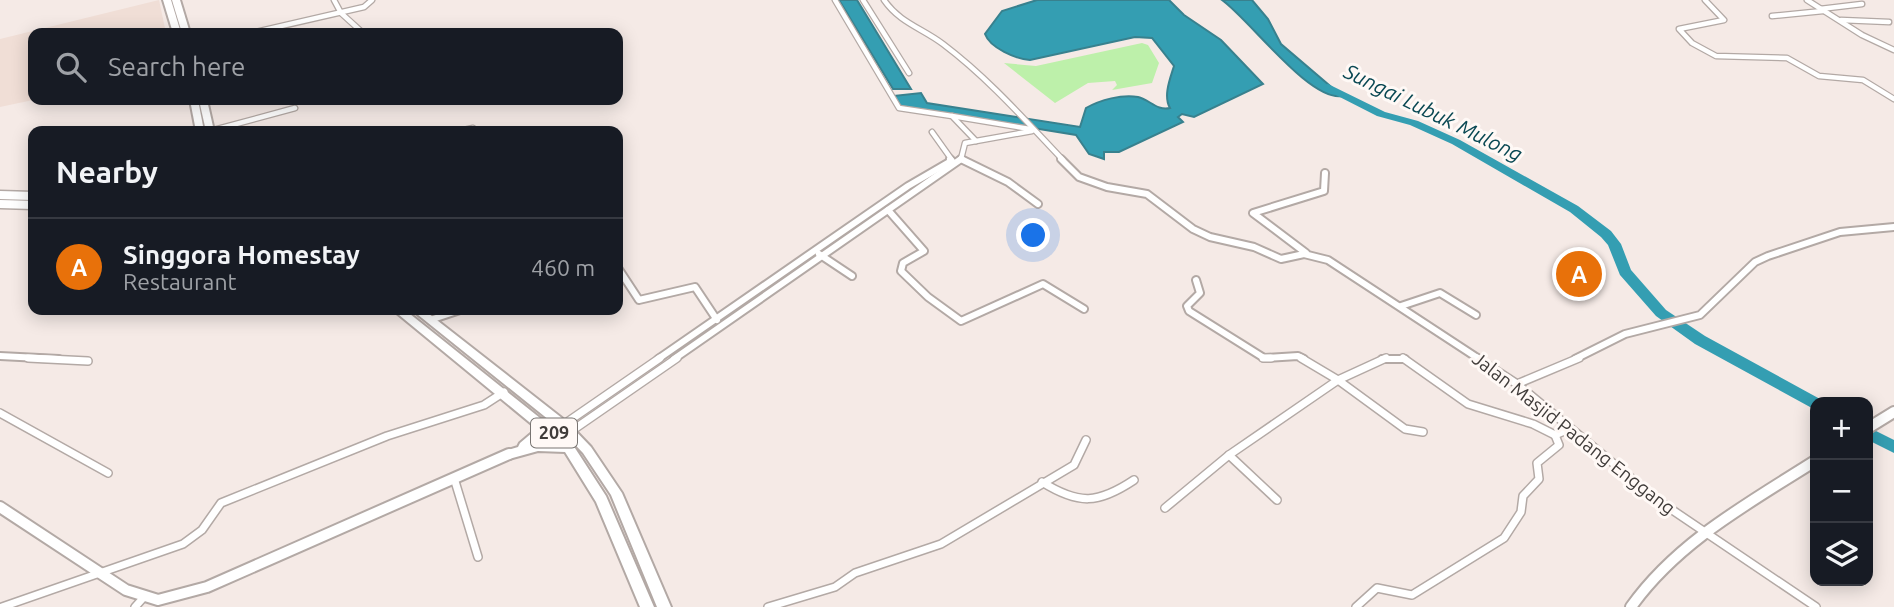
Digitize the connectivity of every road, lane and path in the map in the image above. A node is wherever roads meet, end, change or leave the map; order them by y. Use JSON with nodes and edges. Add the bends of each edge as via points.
{"nodes":[{"id":1,"x":167,"y":0,"type":"edge"},
{"id":2,"x":176,"y":0,"type":"edge"},
{"id":3,"x":334,"y":0,"type":"edge"},
{"id":4,"x":372,"y":0,"type":"edge"},
{"id":5,"x":835,"y":0,"type":"edge"},
{"id":6,"x":863,"y":0,"type":"edge"},
{"id":7,"x":897,"y":0,"type":"edge"},
{"id":8,"x":1705,"y":0,"type":"edge"},
{"id":9,"x":1807,"y":0,"type":"edge"},
{"id":10,"x":885,"y":1,"type":"edge"},
{"id":11,"x":1862,"y":4,"type":"dead end"},
{"id":12,"x":1822,"y":10,"type":"junction"},
{"id":13,"x":341,"y":13,"type":"junction"},
{"id":14,"x":1772,"y":16,"type":"dead end"},
{"id":15,"x":1839,"y":20,"type":"junction"},
{"id":16,"x":1889,"y":22,"type":"dead end"},
{"id":17,"x":175,"y":28,"type":"edge"},
{"id":18,"x":184,"y":28,"type":"edge"},
{"id":19,"x":274,"y":28,"type":"edge"},
{"id":20,"x":357,"y":28,"type":"edge"},
{"id":21,"x":1894,"y":50,"type":"edge"},
{"id":22,"x":909,"y":73,"type":"dead end"},
{"id":23,"x":1894,"y":99,"type":"edge"},
{"id":24,"x":195,"y":105,"type":"edge"},
{"id":25,"x":204,"y":105,"type":"edge"},
{"id":26,"x":295,"y":108,"type":"dead end"},
{"id":27,"x":952,"y":116,"type":"junction"},
{"id":28,"x":199,"y":126,"type":"edge"},
{"id":29,"x":209,"y":126,"type":"edge"},
{"id":30,"x":228,"y":126,"type":"edge"},
{"id":31,"x":1030,"y":129,"type":"junction"},
{"id":32,"x":932,"y":132,"type":"dead end"},
{"id":33,"x":976,"y":141,"type":"junction"},
{"id":34,"x":956,"y":161,"type":"junction"},
{"id":35,"x":1325,"y":173,"type":"dead end"},
{"id":36,"x":0,"y":195,"type":"edge"},
{"id":37,"x":28,"y":195,"type":"edge"},
{"id":38,"x":0,"y":204,"type":"edge"},
{"id":39,"x":1038,"y":204,"type":"dead end"},
{"id":40,"x":28,"y":205,"type":"edge"},
{"id":41,"x":888,"y":210,"type":"junction"},
{"id":42,"x":1894,"y":227,"type":"edge"},
{"id":43,"x":815,"y":251,"type":"junction"},
{"id":44,"x":1308,"y":254,"type":"junction"},
{"id":45,"x":822,"y":256,"type":"junction"},
{"id":46,"x":623,"y":276,"type":"edge"},
{"id":47,"x":852,"y":276,"type":"dead end"},
{"id":48,"x":1196,"y":280,"type":"dead end"},
{"id":49,"x":1401,"y":306,"type":"junction"},
{"id":50,"x":1084,"y":309,"type":"dead end"},
{"id":51,"x":404,"y":315,"type":"edge"},
{"id":52,"x":424,"y":315,"type":"edge"},
{"id":53,"x":445,"y":315,"type":"edge"},
{"id":54,"x":1476,"y":315,"type":"dead end"},
{"id":55,"x":430,"y":320,"type":"junction"},
{"id":56,"x":717,"y":320,"type":"junction"},
{"id":57,"x":0,"y":356,"type":"edge"},
{"id":58,"x":88,"y":361,"type":"dead end"},
{"id":59,"x":1338,"y":380,"type":"junction"},
{"id":60,"x":1517,"y":384,"type":"junction"},
{"id":61,"x":504,"y":392,"type":"junction"},
{"id":62,"x":1894,"y":412,"type":"edge"},
{"id":63,"x":0,"y":413,"type":"edge"},
{"id":64,"x":540,"y":422,"type":"junction"},
{"id":65,"x":1873,"y":425,"type":"edge"},
{"id":66,"x":566,"y":428,"type":"junction"},
{"id":67,"x":1569,"y":429,"type":"junction"},
{"id":68,"x":1423,"y":432,"type":"dead end"},
{"id":69,"x":1555,"y":435,"type":"junction"},
{"id":70,"x":1086,"y":440,"type":"dead end"},
{"id":71,"x":569,"y":448,"type":"junction"},
{"id":72,"x":509,"y":454,"type":"junction"},
{"id":73,"x":1229,"y":455,"type":"junction"},
{"id":74,"x":1810,"y":464,"type":"edge"},
{"id":75,"x":108,"y":473,"type":"dead end"},
{"id":76,"x":454,"y":478,"type":"junction"},
{"id":77,"x":1134,"y":480,"type":"dead end"},
{"id":78,"x":1042,"y":482,"type":"junction"},
{"id":79,"x":1277,"y":500,"type":"dead end"},
{"id":80,"x":0,"y":507,"type":"edge"},
{"id":81,"x":1165,"y":508,"type":"dead end"},
{"id":82,"x":1707,"y":533,"type":"junction"},
{"id":83,"x":478,"y":556,"type":"dead end"},
{"id":84,"x":98,"y":572,"type":"junction"},
{"id":85,"x":144,"y":597,"type":"junction"},
{"id":86,"x":2,"y":607,"type":"edge"},
{"id":87,"x":135,"y":607,"type":"edge"},
{"id":88,"x":647,"y":607,"type":"edge"},
{"id":89,"x":664,"y":607,"type":"edge"},
{"id":90,"x":768,"y":607,"type":"edge"},
{"id":91,"x":1356,"y":607,"type":"edge"},
{"id":92,"x":1631,"y":607,"type":"edge"},
{"id":93,"x":1816,"y":607,"type":"edge"}],
"edges":[{"from":1,"to":17,"type":"main road"},
{"from":2,"to":18,"type":"main road"},
{"from":3,"to":13,"type":"street"},
{"from":4,"to":13,"type":"street"},
{"from":5,"to":27,"type":"street","via":[[899,108]]},
{"from":6,"to":22,"type":"street"},
{"from":7,"to":10,"type":"street"},
{"from":8,"to":23,"type":"street","via":[[1724,20],[1679,29],[1689,43],[1708,55],[1790,58],[1824,77],[1868,82]]},
{"from":9,"to":12,"type":"street"},
{"from":10,"to":31,"type":"street","name":"Jalan Masjid Padang Enggang","via":[[895,16],[951,50],[995,89]]},
{"from":11,"to":12,"type":"street"},
{"from":12,"to":14,"type":"street"},
{"from":12,"to":15,"type":"street"},
{"from":13,"to":19,"type":"street"},
{"from":13,"to":20,"type":"street"},
{"from":15,"to":16,"type":"street"},
{"from":15,"to":21,"type":"street"},
{"from":24,"to":28,"type":"main road"},
{"from":25,"to":29,"type":"main road"},
{"from":26,"to":30,"type":"street"},
{"from":27,"to":31,"type":"street"},
{"from":27,"to":33,"type":"street"},
{"from":31,"to":33,"type":"street"},
{"from":31,"to":44,"type":"street","name":"Jalan Masjid Padang Enggang","via":[[1074,174],[1107,187],[1147,194],[1202,234],[1281,259]]},
{"from":32,"to":34,"type":"street"},
{"from":33,"to":34,"type":"street","via":[[961,145]]},
{"from":34,"to":39,"type":"street","via":[[1007,182]]},
{"from":34,"to":41,"type":"street"},
{"from":34,"to":43,"type":"street","via":[[942,163]]},
{"from":35,"to":44,"type":"street","via":[[1324,191],[1253,213]]},
{"from":36,"to":37,"type":"street"},
{"from":38,"to":40,"type":"street"},
{"from":41,"to":45,"type":"street"},
{"from":41,"to":50,"type":"street","via":[[924,251],[903,263],[901,271],[961,321],[1043,284]]},
{"from":42,"to":60,"type":"street","via":[[1840,232],[1768,256],[1755,262],[1700,315],[1625,334]]},
{"from":43,"to":45,"type":"street"},
{"from":43,"to":56,"type":"street"},
{"from":44,"to":49,"type":"street","name":"Jalan Masjid Padang Enggang","via":[[1328,260]]},
{"from":45,"to":47,"type":"street"},
{"from":45,"to":66,"type":"street"},
{"from":46,"to":56,"type":"street","via":[[639,300],[695,287]]},
{"from":48,"to":59,"type":"street","via":[[1200,293],[1187,306],[1189,311],[1264,358],[1298,356]]},
{"from":49,"to":54,"type":"street","via":[[1440,292]]},
{"from":49,"to":60,"type":"street","name":"Jalan Masjid Padang Enggang"},
{"from":51,"to":61,"type":"main road","number":"209"},
{"from":52,"to":55,"type":"main road","number":"209"},
{"from":53,"to":55,"type":"street"},
{"from":55,"to":66,"type":"main road","number":"209"},
{"from":56,"to":66,"type":"street"},
{"from":57,"to":58,"type":"street"},
{"from":59,"to":68,"type":"street","via":[[1405,429]]},
{"from":59,"to":69,"type":"street","via":[[1387,357],[1402,357],[1468,404]]},
{"from":59,"to":73,"type":"street"},
{"from":60,"to":67,"type":"street","name":"Jalan Masjid Padang Enggang"},
{"from":61,"to":64,"type":"main road","number":"209"},
{"from":61,"to":84,"type":"street","via":[[484,405],[387,436],[220,503],[202,530],[183,544]]},
{"from":62,"to":65,"type":"street"},
{"from":63,"to":75,"type":"street"},
{"from":64,"to":71,"type":"main road","number":"209"},
{"from":64,"to":72,"type":"main road","via":[[536,438]]},
{"from":66,"to":89,"type":"main road","number":"209","via":[[597,463],[615,493]]},
{"from":67,"to":69,"type":"street"},
{"from":67,"to":82,"type":"street","name":"Jalan Masjid Padang Enggang"},
{"from":69,"to":91,"type":"street","via":[[1559,445],[1537,463],[1539,479],[1523,496],[1521,512],[1504,538],[1412,595],[1377,588]]},
{"from":70,"to":78,"type":"street","via":[[1074,465]]},
{"from":71,"to":72,"type":"main road","via":[[538,446]]},
{"from":71,"to":88,"type":"main road","number":"209","via":[[602,499]]},
{"from":72,"to":76,"type":"street"},
{"from":73,"to":79,"type":"street"},
{"from":73,"to":81,"type":"street"},
{"from":74,"to":82,"type":"street"},
{"from":76,"to":83,"type":"street"},
{"from":76,"to":85,"type":"street","via":[[207,587],[175,597]]},
{"from":77,"to":78,"type":"street","via":[[1110,497],[1092,501],[1073,500]]},
{"from":78,"to":90,"type":"street","via":[[1031,493],[941,544],[855,573],[835,587]]},
{"from":80,"to":84,"type":"street"},
{"from":82,"to":92,"type":"street","via":[[1666,565]]},
{"from":82,"to":93,"type":"street","name":"Jalan Masjid Padang Enggang"},
{"from":84,"to":85,"type":"street"},
{"from":84,"to":86,"type":"street"},
{"from":85,"to":87,"type":"street"}]}
